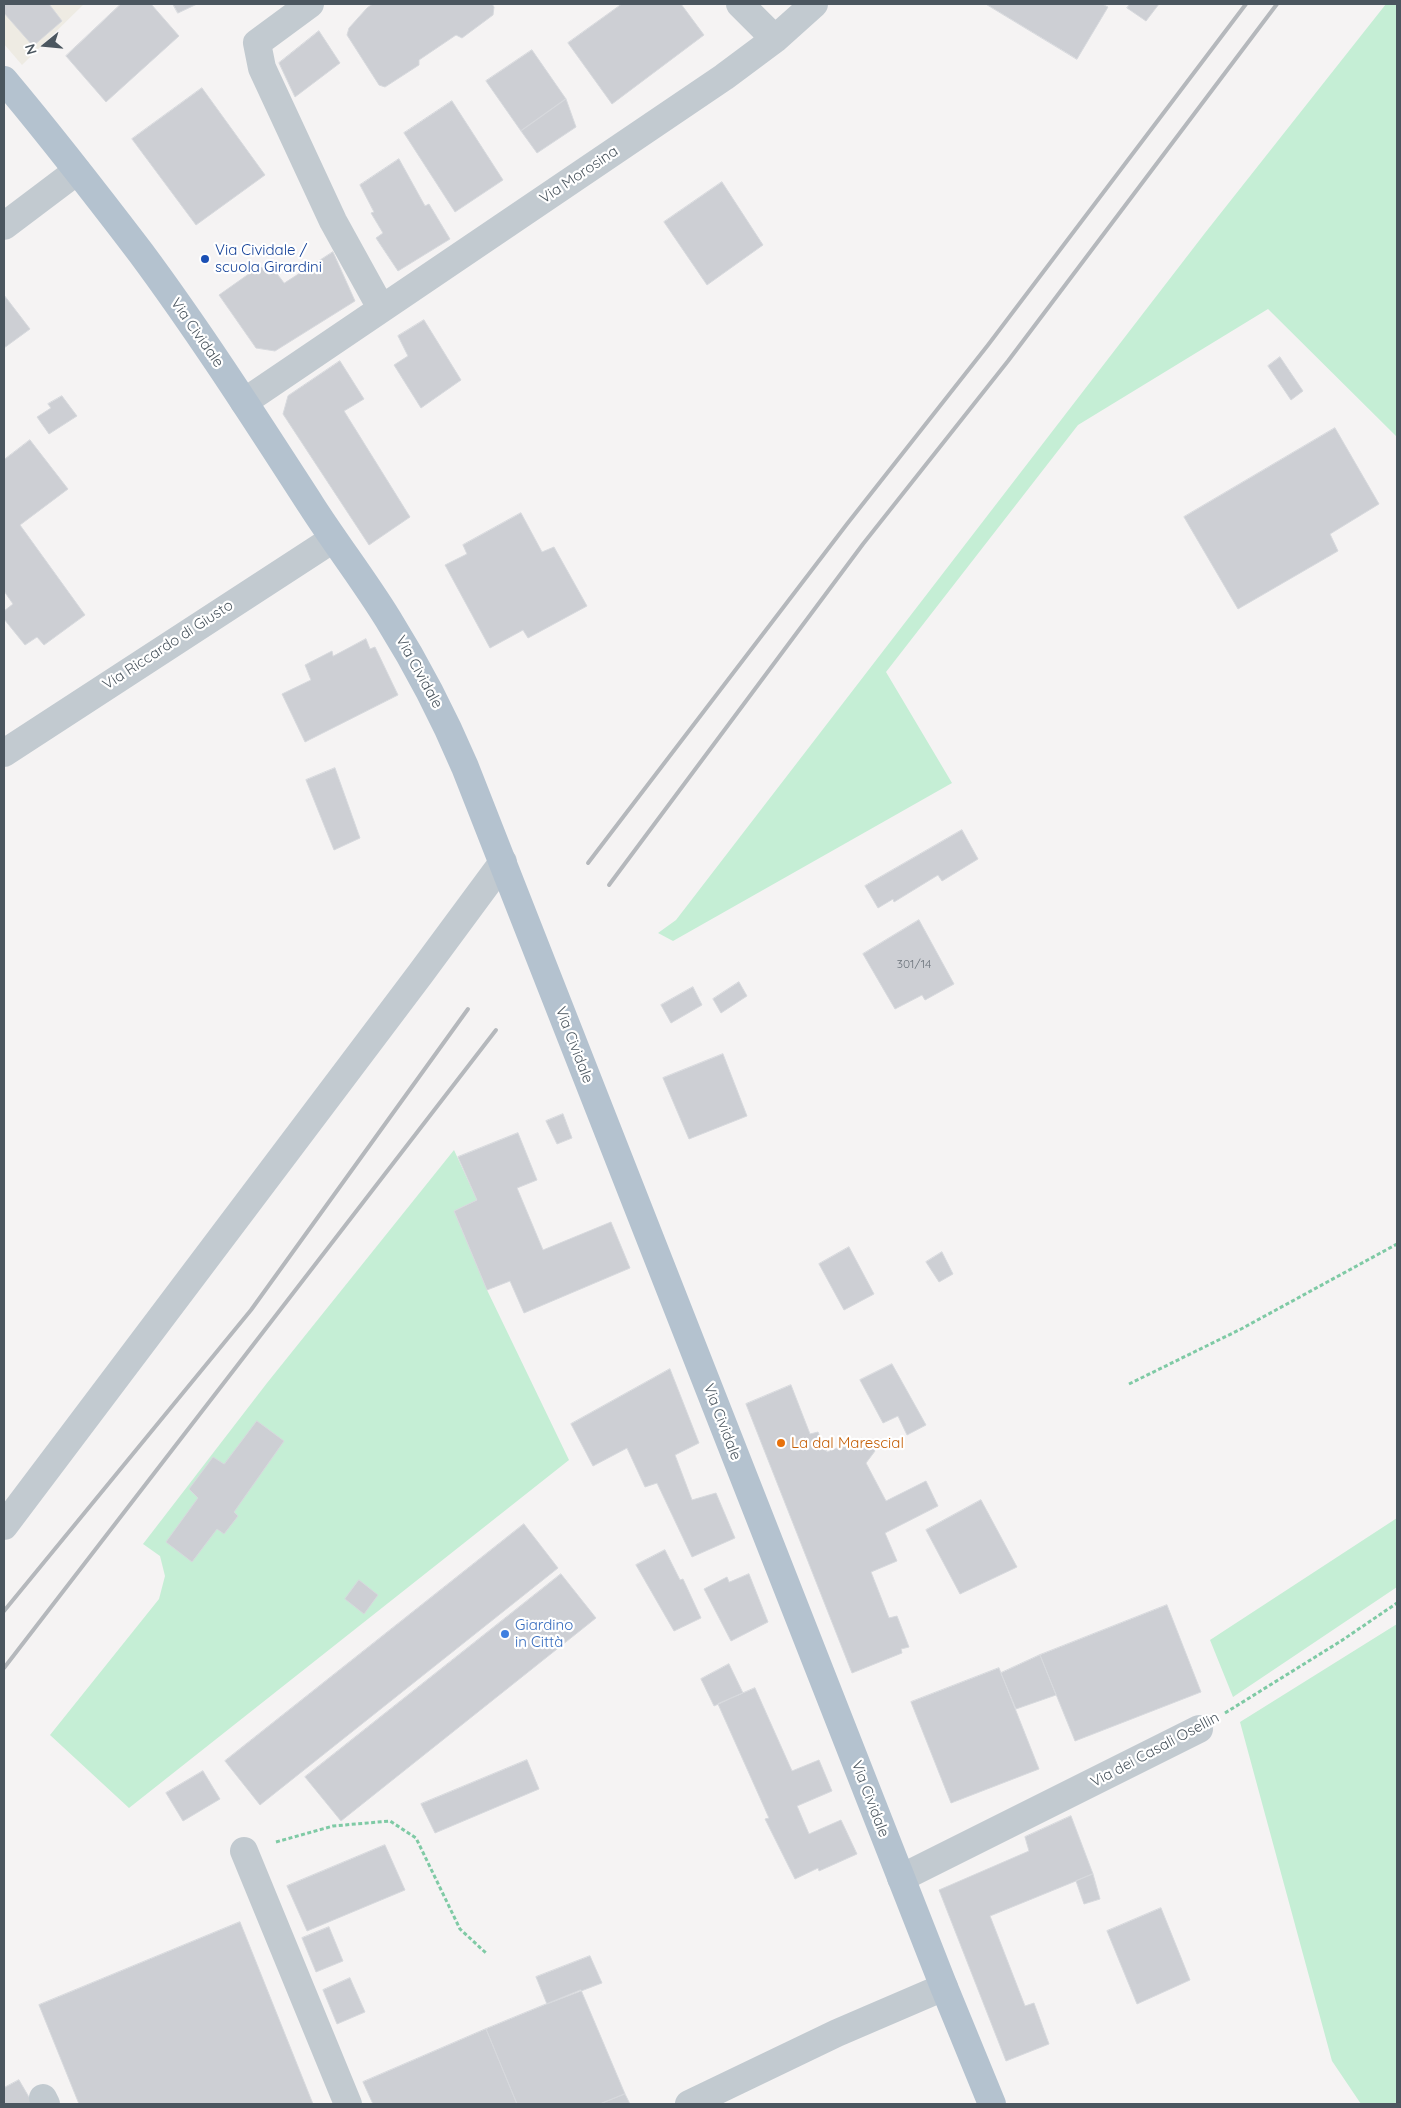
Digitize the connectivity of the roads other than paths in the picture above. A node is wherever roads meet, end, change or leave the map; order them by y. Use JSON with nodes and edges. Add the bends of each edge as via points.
{"nodes":[{"id":1,"x":310,"y":4,"type":"edge"},
{"id":2,"x":740,"y":4,"type":"edge"},
{"id":3,"x":814,"y":4,"type":"edge"},
{"id":4,"x":774,"y":39,"type":"junction"},
{"id":5,"x":4,"y":80,"type":"edge"},
{"id":6,"x":77,"y":171,"type":"junction"},
{"id":7,"x":4,"y":226,"type":"edge"},
{"id":8,"x":381,"y":308,"type":"junction"},
{"id":9,"x":244,"y":402,"type":"junction"},
{"id":10,"x":333,"y":539,"type":"junction"},
{"id":11,"x":4,"y":753,"type":"edge"},
{"id":12,"x":502,"y":862,"type":"junction"},
{"id":13,"x":4,"y":1526,"type":"edge"},
{"id":14,"x":1199,"y":1729,"type":"road end"},
{"id":15,"x":244,"y":1851,"type":"road end"},
{"id":16,"x":901,"y":1878,"type":"junction"},
{"id":17,"x":944,"y":1988,"type":"junction"},
{"id":18,"x":348,"y":2104,"type":"edge"},
{"id":19,"x":689,"y":2104,"type":"edge"},
{"id":20,"x":992,"y":2104,"type":"edge"}],
"edges":[{"from":1,"to":8,"type":"street","via":[[256,43],[262,68],[333,221]]},
{"from":2,"to":4,"type":"street"},
{"from":3,"to":4,"type":"street","name":"Via Morosina"},
{"from":4,"to":8,"type":"street","name":"Via Morosina","via":[[724,77]]},
{"from":5,"to":6,"type":"main road","name":"Via Cividale"},
{"from":6,"to":7,"type":"street"},
{"from":6,"to":9,"type":"main road","name":"Via Cividale","via":[[142,254]]},
{"from":8,"to":9,"type":"street","name":"Via Morosina"},
{"from":9,"to":10,"type":"main road","name":"Via Cividale"},
{"from":10,"to":11,"type":"street","name":"Via Riccardo di Giusto"},
{"from":10,"to":12,"type":"main road","name":"Via Cividale","via":[[387,617],[424,679],[445,720]]},
{"from":12,"to":13,"type":"street"},
{"from":12,"to":16,"type":"main road","name":"Via Cividale"},
{"from":14,"to":16,"type":"street","name":"Via dei Casali Osellin"},
{"from":15,"to":18,"type":"street"},
{"from":16,"to":17,"type":"main road","name":"Via Cividale"},
{"from":17,"to":19,"type":"street","via":[[837,2033]]},
{"from":17,"to":20,"type":"main road","name":"Via Cividale"}]}
